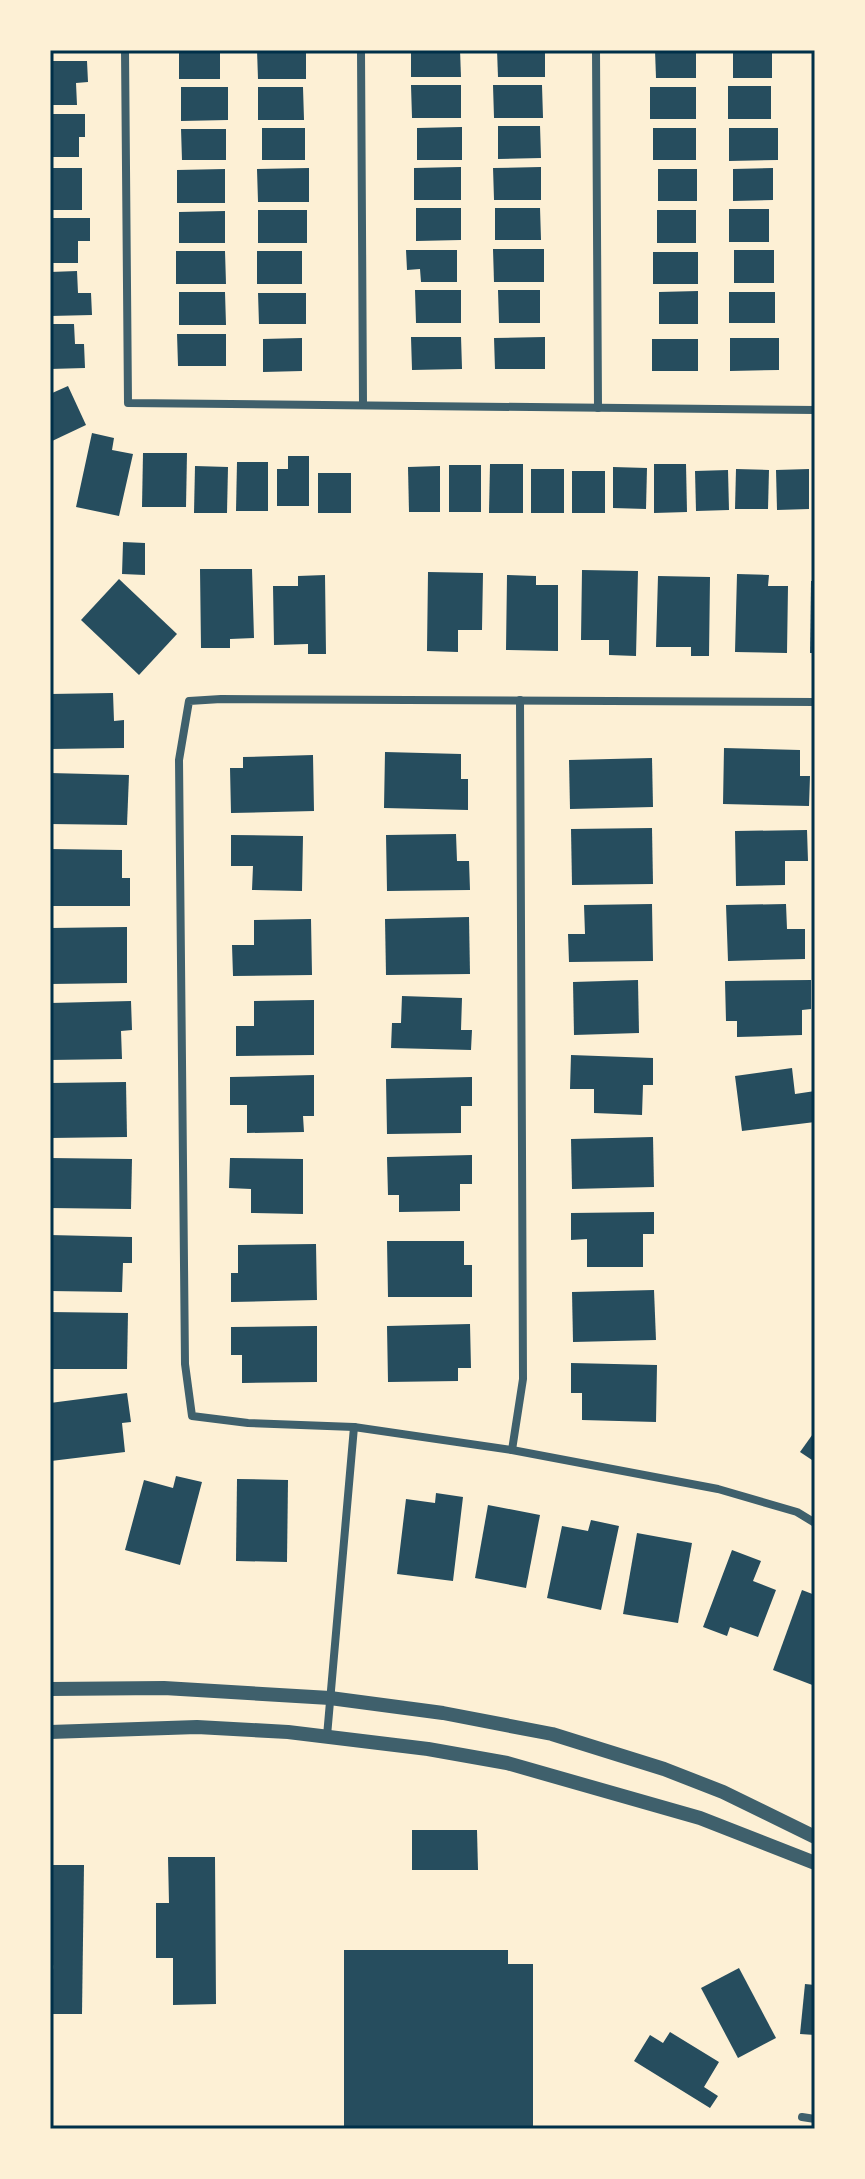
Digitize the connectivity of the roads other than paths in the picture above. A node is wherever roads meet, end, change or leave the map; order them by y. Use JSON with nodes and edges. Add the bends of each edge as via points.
{"nodes":[{"id":1,"x":125,"y":50,"type":"edge"},
{"id":2,"x":361,"y":50,"type":"edge"},
{"id":3,"x":596,"y":50,"type":"edge"},
{"id":4,"x":363,"y":404,"type":"junction"},
{"id":5,"x":598,"y":408,"type":"junction"},
{"id":6,"x":815,"y":410,"type":"edge"},
{"id":7,"x":520,"y":700,"type":"junction"},
{"id":8,"x":815,"y":702,"type":"edge"},
{"id":9,"x":354,"y":1427,"type":"junction"},
{"id":10,"x":512,"y":1450,"type":"junction"},
{"id":11,"x":815,"y":1523,"type":"edge"},
{"id":12,"x":50,"y":1689,"type":"edge"},
{"id":13,"x":330,"y":1698,"type":"junction"},
{"id":14,"x":50,"y":1732,"type":"edge"},
{"id":15,"x":327,"y":1736,"type":"junction"},
{"id":16,"x":815,"y":1837,"type":"edge"},
{"id":17,"x":815,"y":1863,"type":"edge"},
{"id":18,"x":802,"y":2117,"type":"dead end"},
{"id":19,"x":815,"y":2119,"type":"edge"}],
"edges":[{"from":1,"to":4,"type":"street","via":[[128,403]]},
{"from":2,"to":4,"type":"street"},
{"from":3,"to":5,"type":"street"},
{"from":4,"to":5,"type":"street"},
{"from":5,"to":6,"type":"street"},
{"from":7,"to":8,"type":"street"},
{"from":7,"to":9,"type":"street","via":[[189,701],[179,760],[185,1364],[192,1416]]},
{"from":7,"to":10,"type":"street","via":[[523,1379]]},
{"from":9,"to":10,"type":"street"},
{"from":9,"to":13,"type":"street"},
{"from":10,"to":11,"type":"street","via":[[718,1489],[797,1512]]},
{"from":12,"to":13,"type":"street","via":[[149,1688]]},
{"from":13,"to":15,"type":"street"},
{"from":13,"to":16,"type":"street","via":[[552,1734],[723,1792]]},
{"from":14,"to":15,"type":"street","via":[[197,1727]]},
{"from":15,"to":17,"type":"street","via":[[507,1763],[700,1818]]},
{"from":18,"to":19,"type":"street"}]}
